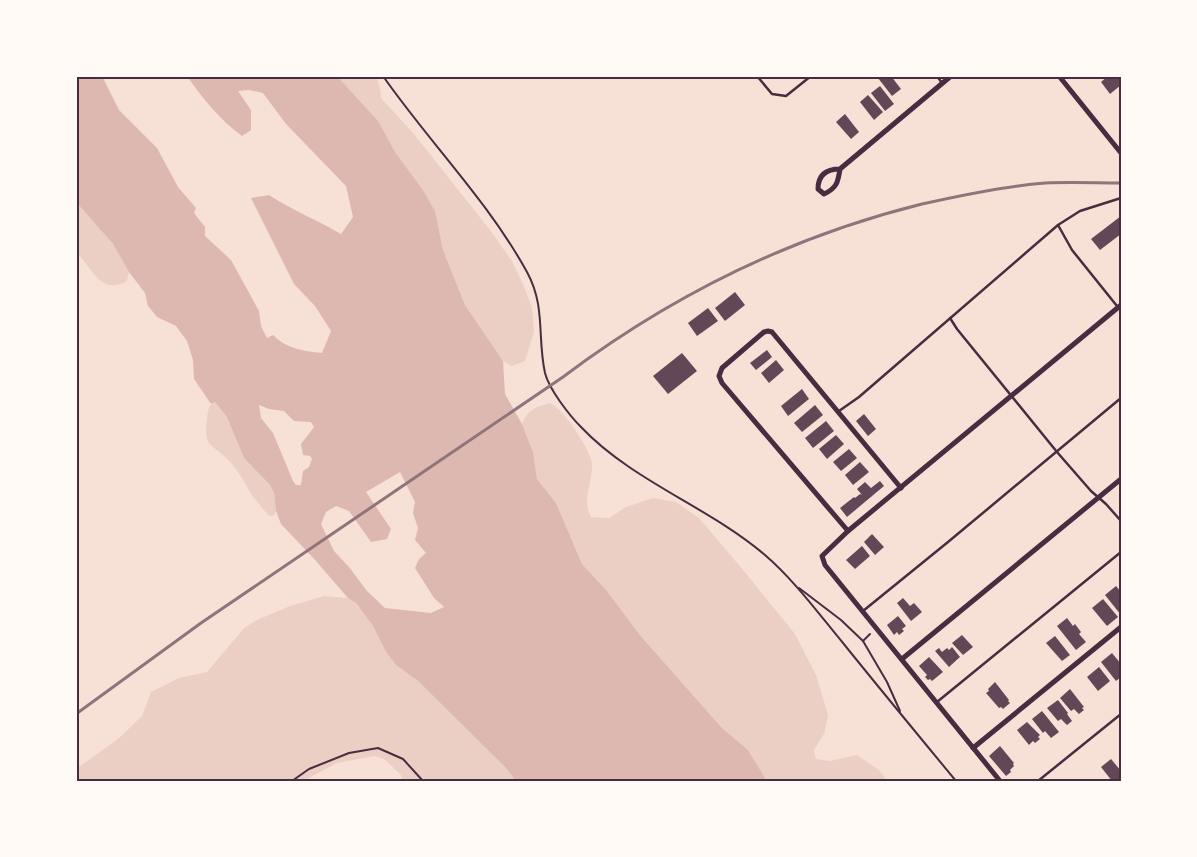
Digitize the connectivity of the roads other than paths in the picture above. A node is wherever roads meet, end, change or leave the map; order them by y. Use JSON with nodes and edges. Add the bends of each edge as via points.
{"nodes":[{"id":1,"x":757,"y":76,"type":"edge"},
{"id":2,"x":812,"y":76,"type":"edge"},
{"id":3,"x":937,"y":76,"type":"edge"},
{"id":4,"x":950,"y":76,"type":"edge"},
{"id":5,"x":1059,"y":76,"type":"edge"},
{"id":6,"x":942,"y":83,"type":"junction"},
{"id":7,"x":1121,"y":153,"type":"edge"},
{"id":8,"x":840,"y":169,"type":"junction"},
{"id":9,"x":1121,"y":198,"type":"edge"},
{"id":10,"x":1058,"y":225,"type":"junction"},
{"id":11,"x":1120,"y":308,"type":"edge"},
{"id":12,"x":950,"y":318,"type":"junction"},
{"id":13,"x":1010,"y":395,"type":"junction"},
{"id":14,"x":1121,"y":398,"type":"edge"},
{"id":15,"x":839,"y":412,"type":"junction"},
{"id":16,"x":1057,"y":452,"type":"junction"},
{"id":17,"x":1121,"y":479,"type":"edge"},
{"id":18,"x":900,"y":488,"type":"junction"},
{"id":19,"x":1099,"y":497,"type":"junction"},
{"id":20,"x":1121,"y":521,"type":"edge"},
{"id":21,"x":848,"y":531,"type":"junction"},
{"id":22,"x":1121,"y":552,"type":"edge"},
{"id":23,"x":863,"y":611,"type":"junction"},
{"id":24,"x":1121,"y":627,"type":"edge"},
{"id":25,"x":902,"y":659,"type":"junction"},
{"id":26,"x":937,"y":702,"type":"junction"},
{"id":27,"x":1121,"y":714,"type":"edge"},
{"id":28,"x":973,"y":748,"type":"junction"},
{"id":29,"x":1000,"y":781,"type":"edge"},
{"id":30,"x":1038,"y":781,"type":"edge"}],
"edges":[{"from":1,"to":2,"type":"lane","via":[[772,94],[786,96]]},
{"from":3,"to":6,"type":"lane"},
{"from":4,"to":6,"type":"street"},
{"from":5,"to":7,"type":"street"},
{"from":6,"to":8,"type":"street"},
{"from":8,"to":8,"type":"street","via":[[829,169],[818,181],[818,188],[824,194],[833,190]]},
{"from":9,"to":10,"type":"lane","via":[[1080,212]]},
{"from":10,"to":11,"type":"lane","via":[[1072,250]]},
{"from":10,"to":12,"type":"lane"},
{"from":11,"to":13,"type":"street"},
{"from":12,"to":13,"type":"lane"},
{"from":12,"to":15,"type":"lane"},
{"from":13,"to":16,"type":"lane"},
{"from":13,"to":18,"type":"street"},
{"from":14,"to":16,"type":"lane"},
{"from":15,"to":18,"type":"street"},
{"from":15,"to":21,"type":"street","via":[[772,332],[764,332],[722,368],[719,376]]},
{"from":16,"to":19,"type":"lane"},
{"from":16,"to":23,"type":"lane"},
{"from":17,"to":19,"type":"street"},
{"from":18,"to":21,"type":"street"},
{"from":19,"to":20,"type":"lane"},
{"from":19,"to":25,"type":"street"},
{"from":21,"to":23,"type":"street","via":[[822,556]]},
{"from":22,"to":26,"type":"lane"},
{"from":23,"to":25,"type":"street"},
{"from":24,"to":28,"type":"street"},
{"from":25,"to":26,"type":"street"},
{"from":26,"to":28,"type":"street"},
{"from":27,"to":30,"type":"lane"},
{"from":28,"to":29,"type":"street"}]}
